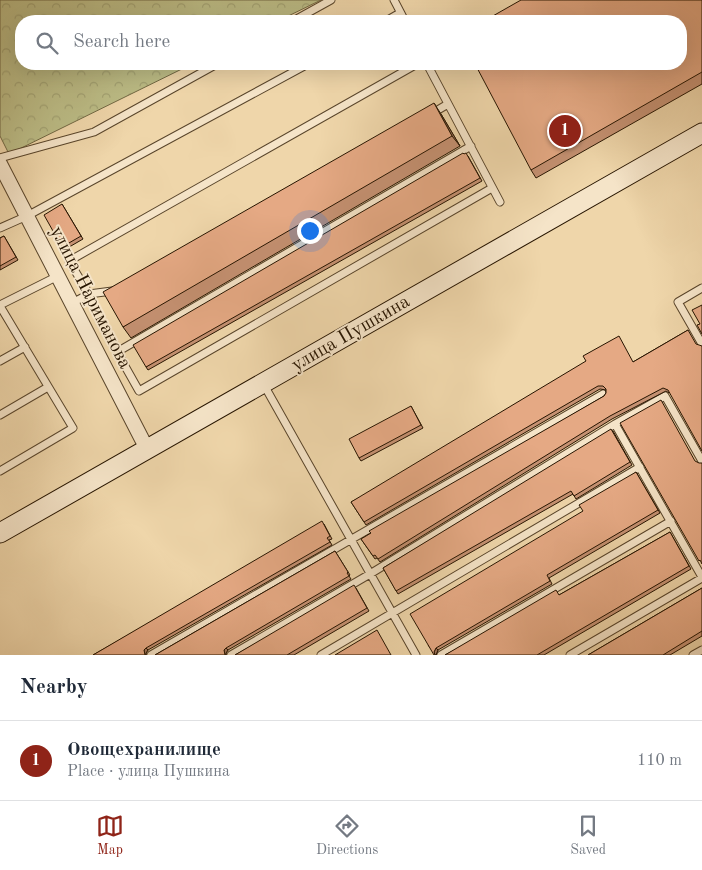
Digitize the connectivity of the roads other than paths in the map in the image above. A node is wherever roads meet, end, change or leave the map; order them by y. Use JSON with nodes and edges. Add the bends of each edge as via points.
{"nodes":[{"id":1,"x":331,"y":0,"type":"edge"},
{"id":2,"x":394,"y":0,"type":"edge"},
{"id":3,"x":400,"y":13,"type":"joint"},
{"id":4,"x":304,"y":15,"type":"edge"},
{"id":5,"x":396,"y":15,"type":"edge"},
{"id":6,"x":205,"y":70,"type":"edge"},
{"id":7,"x":297,"y":70,"type":"edge"},
{"id":8,"x":406,"y":70,"type":"edge"},
{"id":9,"x":430,"y":70,"type":"edge"},
{"id":10,"x":448,"y":104,"type":"junction"},
{"id":11,"x":422,"y":119,"type":"edge"},
{"id":12,"x":702,"y":133,"type":"edge"},
{"id":13,"x":470,"y":146,"type":"junction"},
{"id":14,"x":0,"y":158,"type":"edge"},
{"id":15,"x":0,"y":164,"type":"edge"},
{"id":16,"x":492,"y":188,"type":"junction"},
{"id":17,"x":500,"y":202,"type":"dead end"},
{"id":18,"x":27,"y":216,"type":"junction"},
{"id":19,"x":0,"y":228,"type":"edge"},
{"id":20,"x":58,"y":276,"type":"junction"},
{"id":21,"x":702,"y":288,"type":"edge"},
{"id":22,"x":120,"y":290,"type":"edge"},
{"id":23,"x":89,"y":294,"type":"junction"},
{"id":24,"x":72,"y":302,"type":"junction"},
{"id":25,"x":0,"y":305,"type":"edge"},
{"id":26,"x":702,"y":344,"type":"edge"},
{"id":27,"x":25,"y":347,"type":"junction"},
{"id":28,"x":0,"y":361,"type":"edge"},
{"id":29,"x":263,"y":384,"type":"junction"},
{"id":30,"x":48,"y":387,"type":"junction"},
{"id":31,"x":603,"y":394,"type":"edge"},
{"id":32,"x":0,"y":415,"type":"edge"},
{"id":33,"x":615,"y":424,"type":"junction"},
{"id":34,"x":147,"y":448,"type":"junction"},
{"id":35,"x":702,"y":461,"type":"edge"},
{"id":36,"x":640,"y":467,"type":"junction"},
{"id":37,"x":0,"y":471,"type":"edge"},
{"id":38,"x":671,"y":521,"type":"junction"},
{"id":39,"x":0,"y":534,"type":"edge"},
{"id":40,"x":350,"y":539,"type":"junction"},
{"id":41,"x":370,"y":574,"type":"junction"},
{"id":42,"x":702,"y":577,"type":"edge"},
{"id":43,"x":392,"y":613,"type":"junction"},
{"id":44,"x":702,"y":650,"type":"edge"},
{"id":45,"x":151,"y":655,"type":"edge"},
{"id":46,"x":231,"y":655,"type":"edge"},
{"id":47,"x":321,"y":655,"type":"edge"},
{"id":48,"x":416,"y":655,"type":"edge"},
{"id":49,"x":441,"y":655,"type":"edge"},
{"id":50,"x":570,"y":655,"type":"edge"},
{"id":51,"x":693,"y":655,"type":"edge"}],
"edges":[{"from":1,"to":4,"type":"lane"},
{"from":2,"to":3,"type":"lane"},
{"from":3,"to":5,"type":"lane"},
{"from":6,"to":14,"type":"lane","via":[[94,132]]},
{"from":7,"to":18,"type":"lane"},
{"from":8,"to":23,"type":"lane","via":[[69,261]]},
{"from":9,"to":10,"type":"lane"},
{"from":10,"to":11,"type":"lane"},
{"from":10,"to":13,"type":"lane"},
{"from":12,"to":29,"type":"main road","name":"улица Пушкина"},
{"from":13,"to":16,"type":"lane"},
{"from":13,"to":16,"type":"lane","via":[[117,352],[139,391]]},
{"from":15,"to":18,"type":"street","name":"улица Нариманова"},
{"from":16,"to":17,"type":"lane"},
{"from":18,"to":19,"type":"lane"},
{"from":18,"to":20,"type":"street","name":"улица Нариманова"},
{"from":20,"to":24,"type":"street","name":"улица Нариманова"},
{"from":20,"to":25,"type":"lane"},
{"from":21,"to":26,"type":"lane","via":[[678,302]]},
{"from":22,"to":23,"type":"lane"},
{"from":23,"to":24,"type":"lane"},
{"from":24,"to":34,"type":"street","name":"улица Нариманова"},
{"from":25,"to":27,"type":"lane"},
{"from":27,"to":28,"type":"lane"},
{"from":27,"to":30,"type":"lane"},
{"from":29,"to":34,"type":"main road","name":"улица Пушкина"},
{"from":29,"to":40,"type":"lane"},
{"from":30,"to":32,"type":"lane"},
{"from":30,"to":37,"type":"lane","via":[[73,428]]},
{"from":31,"to":40,"type":"lane"},
{"from":33,"to":35,"type":"lane","via":[[665,396]]},
{"from":33,"to":36,"type":"lane"},
{"from":33,"to":41,"type":"lane"},
{"from":34,"to":39,"type":"main road","name":"улица Пушкина"},
{"from":36,"to":38,"type":"lane"},
{"from":36,"to":43,"type":"lane"},
{"from":38,"to":42,"type":"lane"},
{"from":38,"to":49,"type":"lane"},
{"from":40,"to":41,"type":"lane"},
{"from":40,"to":45,"type":"lane"},
{"from":41,"to":43,"type":"lane"},
{"from":41,"to":46,"type":"lane"},
{"from":42,"to":50,"type":"lane"},
{"from":43,"to":47,"type":"lane"},
{"from":43,"to":48,"type":"lane"},
{"from":44,"to":51,"type":"lane"}]}
